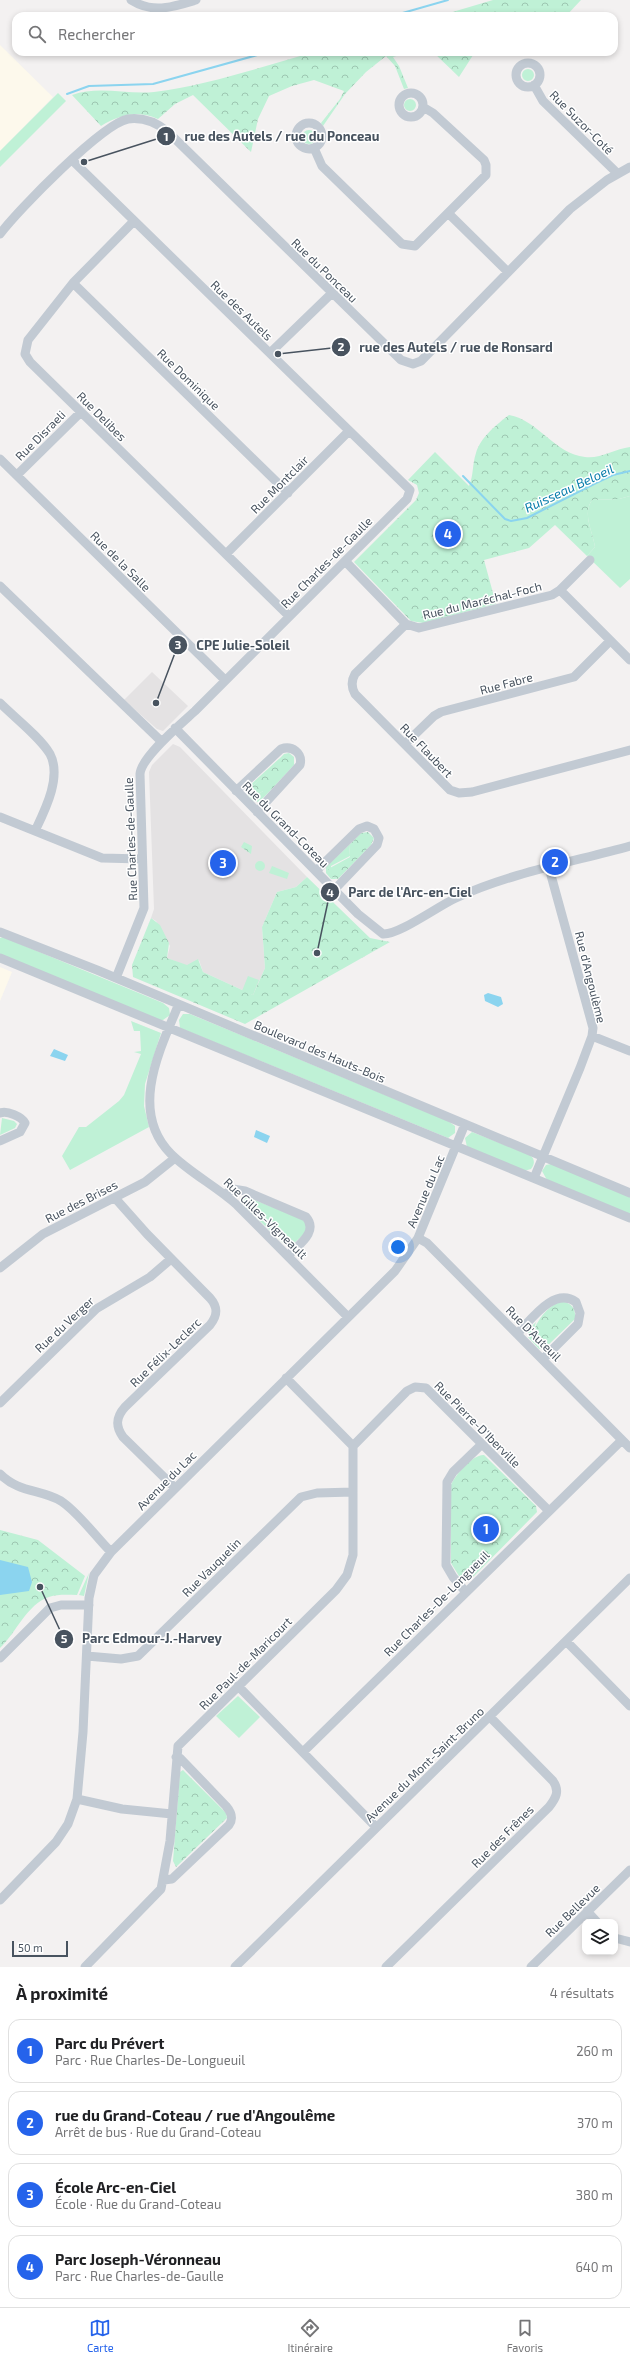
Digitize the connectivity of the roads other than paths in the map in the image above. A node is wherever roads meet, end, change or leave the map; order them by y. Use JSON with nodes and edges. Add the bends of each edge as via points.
{"nodes":[{"id":1,"x":131,"y":0,"type":"edge"},
{"id":2,"x":196,"y":0,"type":"edge"},
{"id":3,"x":534,"y":85,"type":"dead end"},
{"id":4,"x":423,"y":107,"type":"dead end"},
{"id":5,"x":314,"y":148,"type":"dead end"},
{"id":6,"x":73,"y":160,"type":"junction"},
{"id":7,"x":630,"y":167,"type":"edge"},
{"id":8,"x":617,"y":173,"type":"junction"},
{"id":9,"x":449,"y":214,"type":"junction"},
{"id":10,"x":134,"y":221,"type":"junction"},
{"id":11,"x":0,"y":234,"type":"edge"},
{"id":12,"x":508,"y":272,"type":"junction"},
{"id":13,"x":74,"y":283,"type":"junction"},
{"id":14,"x":332,"y":293,"type":"junction"},
{"id":15,"x":270,"y":353,"type":"junction"},
{"id":16,"x":81,"y":412,"type":"junction"},
{"id":17,"x":349,"y":431,"type":"junction"},
{"id":18,"x":0,"y":458,"type":"edge"},
{"id":19,"x":17,"y":475,"type":"junction"},
{"id":20,"x":288,"y":493,"type":"junction"},
{"id":21,"x":410,"y":493,"type":"joint"},
{"id":22,"x":226,"y":554,"type":"junction"},
{"id":23,"x":590,"y":560,"type":"dead end"},
{"id":24,"x":345,"y":561,"type":"junction"},
{"id":25,"x":0,"y":586,"type":"edge"},
{"id":26,"x":560,"y":590,"type":"junction"},
{"id":27,"x":289,"y":616,"type":"junction"},
{"id":28,"x":406,"y":624,"type":"junction"},
{"id":29,"x":610,"y":641,"type":"junction"},
{"id":30,"x":630,"y":660,"type":"edge"},
{"id":31,"x":225,"y":680,"type":"junction"},
{"id":32,"x":0,"y":703,"type":"edge"},
{"id":33,"x":175,"y":728,"type":"junction"},
{"id":34,"x":162,"y":742,"type":"junction"},
{"id":35,"x":405,"y":744,"type":"junction"},
{"id":36,"x":630,"y":750,"type":"edge"},
{"id":37,"x":236,"y":791,"type":"junction"},
{"id":38,"x":257,"y":812,"type":"junction"},
{"id":39,"x":0,"y":817,"type":"edge"},
{"id":40,"x":35,"y":831,"type":"junction"},
{"id":41,"x":630,"y":846,"type":"edge"},
{"id":42,"x":142,"y":858,"type":"junction"},
{"id":43,"x":550,"y":868,"type":"junction"},
{"id":44,"x":316,"y":871,"type":"junction"},
{"id":45,"x":335,"y":890,"type":"junction"},
{"id":46,"x":0,"y":932,"type":"edge"},
{"id":47,"x":0,"y":958,"type":"edge"},
{"id":48,"x":116,"y":978,"type":"junction"},
{"id":49,"x":178,"y":1006,"type":"junction"},
{"id":50,"x":170,"y":1029,"type":"junction"},
{"id":51,"x":592,"y":1036,"type":"junction"},
{"id":52,"x":630,"y":1051,"type":"edge"},
{"id":53,"x":0,"y":1114,"type":"edge"},
{"id":54,"x":465,"y":1124,"type":"junction"},
{"id":55,"x":0,"y":1141,"type":"edge"},
{"id":56,"x":456,"y":1147,"type":"junction"},
{"id":57,"x":543,"y":1156,"type":"junction"},
{"id":58,"x":175,"y":1158,"type":"junction"},
{"id":59,"x":534,"y":1178,"type":"junction"},
{"id":60,"x":630,"y":1193,"type":"edge"},
{"id":61,"x":225,"y":1194,"type":"junction"},
{"id":62,"x":115,"y":1198,"type":"junction"},
{"id":63,"x":630,"y":1218,"type":"edge"},
{"id":64,"x":418,"y":1238,"type":"junction"},
{"id":65,"x":288,"y":1256,"type":"junction"},
{"id":66,"x":171,"y":1259,"type":"junction"},
{"id":67,"x":0,"y":1268,"type":"edge"},
{"id":68,"x":348,"y":1317,"type":"junction"},
{"id":69,"x":517,"y":1334,"type":"junction"},
{"id":70,"x":543,"y":1359,"type":"junction"},
{"id":71,"x":286,"y":1378,"type":"junction"},
{"id":72,"x":0,"y":1403,"type":"edge"},
{"id":73,"x":622,"y":1440,"type":"junction"},
{"id":74,"x":482,"y":1444,"type":"junction"},
{"id":75,"x":353,"y":1446,"type":"junction"},
{"id":76,"x":630,"y":1448,"type":"edge"},
{"id":77,"x":0,"y":1474,"type":"edge"},
{"id":78,"x":175,"y":1488,"type":"junction"},
{"id":79,"x":353,"y":1492,"type":"junction"},
{"id":80,"x":548,"y":1510,"type":"junction"},
{"id":81,"x":111,"y":1552,"type":"junction"},
{"id":82,"x":630,"y":1578,"type":"edge"},
{"id":83,"x":465,"y":1591,"type":"junction"},
{"id":84,"x":89,"y":1606,"type":"junction"},
{"id":85,"x":566,"y":1641,"type":"junction"},
{"id":86,"x":87,"y":1656,"type":"junction"},
{"id":87,"x":0,"y":1658,"type":"edge"},
{"id":88,"x":238,"y":1686,"type":"junction"},
{"id":89,"x":630,"y":1706,"type":"edge"},
{"id":90,"x":490,"y":1717,"type":"junction"},
{"id":91,"x":303,"y":1752,"type":"junction"},
{"id":92,"x":176,"y":1757,"type":"junction"},
{"id":93,"x":77,"y":1799,"type":"junction"},
{"id":94,"x":172,"y":1814,"type":"junction"},
{"id":95,"x":376,"y":1827,"type":"junction"},
{"id":96,"x":630,"y":1870,"type":"edge"},
{"id":97,"x":164,"y":1880,"type":"junction"},
{"id":98,"x":0,"y":1900,"type":"edge"},
{"id":99,"x":587,"y":1911,"type":"junction"},
{"id":100,"x":594,"y":1919,"type":"edge"},
{"id":101,"x":618,"y":1939,"type":"edge"},
{"id":102,"x":630,"y":1942,"type":"edge"},
{"id":103,"x":85,"y":1967,"type":"edge"},
{"id":104,"x":236,"y":1967,"type":"edge"},
{"id":105,"x":386,"y":1967,"type":"edge"},
{"id":106,"x":531,"y":1967,"type":"edge"}],
"edges":[{"from":1,"to":2,"type":"street","via":[[146,8],[156,9]]},
{"from":3,"to":8,"type":"street","name":"Rue Suzor-Coté","via":[[543,101]]},
{"from":4,"to":9,"type":"street","via":[[434,113],[486,165],[486,175]]},
{"from":5,"to":9,"type":"street","via":[[322,166],[402,244],[419,244]]},
{"from":6,"to":10,"type":"street","name":"Rue des Autels"},
{"from":6,"to":11,"type":"street","name":"Rue du Ponceau"},
{"from":6,"to":14,"type":"street","name":"Rue du Ponceau","via":[[106,130],[120,122],[138,119],[158,124]]},
{"from":7,"to":8,"type":"street","name":"Rue du Ponceau"},
{"from":8,"to":12,"type":"street","name":"Rue du Ponceau","via":[[570,209]]},
{"from":9,"to":12,"type":"street"},
{"from":10,"to":13,"type":"street","name":"Rue Delibes"},
{"from":10,"to":15,"type":"street","name":"Rue des Autels"},
{"from":12,"to":14,"type":"street","name":"Rue du Ponceau","via":[[421,361],[413,364],[401,360]]},
{"from":13,"to":16,"type":"street","name":"Rue Delibes","via":[[28,340],[25,354]]},
{"from":13,"to":20,"type":"street","name":"Rue Dominique"},
{"from":14,"to":15,"type":"street"},
{"from":15,"to":17,"type":"street","name":"Rue des Autels"},
{"from":16,"to":19,"type":"street","name":"Rue Disraeli"},
{"from":16,"to":22,"type":"street","name":"Rue Delibes"},
{"from":17,"to":20,"type":"street","name":"Rue Montclair"},
{"from":17,"to":21,"type":"street","name":"Rue des Autels","via":[[407,486]]},
{"from":18,"to":19,"type":"street","name":"Rue de la Salle"},
{"from":19,"to":31,"type":"street","name":"Rue de la Salle"},
{"from":20,"to":22,"type":"street","name":"Rue Montclair"},
{"from":21,"to":24,"type":"street","name":"Rue Charles-de-Gaulle"},
{"from":22,"to":27,"type":"street","name":"Rue Delibes"},
{"from":23,"to":26,"type":"street","name":"Rue du Maréchal-Foch"},
{"from":24,"to":27,"type":"street","name":"Rue Charles-de-Gaulle"},
{"from":24,"to":28,"type":"street"},
{"from":25,"to":34,"type":"street"},
{"from":26,"to":28,"type":"street","name":"Rue du Maréchal-Foch","via":[[548,596],[428,627],[419,628]]},
{"from":26,"to":29,"type":"street"},
{"from":27,"to":31,"type":"street","name":"Rue Charles-de-Gaulle"},
{"from":28,"to":35,"type":"street","name":"Rue Flaubert","via":[[357,672],[352,684],[355,694]]},
{"from":29,"to":30,"type":"street"},
{"from":29,"to":35,"type":"street","name":"Rue Fabre","via":[[574,677],[441,712]]},
{"from":31,"to":33,"type":"street","name":"Rue Charles-de-Gaulle"},
{"from":32,"to":40,"type":"street","via":[[52,758],[53,789]]},
{"from":33,"to":34,"type":"street","name":"Rue Charles-de-Gaulle"},
{"from":33,"to":37,"type":"street","name":"Rue du Grand-Coteau"},
{"from":34,"to":42,"type":"street","name":"Rue Charles-de-Gaulle","via":[[140,770]]},
{"from":35,"to":36,"type":"street","name":"Rue Flaubert","via":[[447,787],[459,793],[472,792]]},
{"from":37,"to":38,"type":"street","name":"Rue du Grand-Coteau"},
{"from":37,"to":38,"type":"street","via":[[281,749],[290,748],[297,751],[301,759],[300,765]]},
{"from":38,"to":44,"type":"street","name":"Rue du Grand-Coteau"},
{"from":39,"to":40,"type":"street"},
{"from":40,"to":42,"type":"street","via":[[102,858]]},
{"from":41,"to":43,"type":"street","name":"Rue du Grand-Coteau"},
{"from":42,"to":48,"type":"street","name":"Rue Charles-de-Gaulle","via":[[143,911]]},
{"from":43,"to":45,"type":"street","name":"Rue du Grand-Coteau","via":[[460,896],[400,930],[387,934],[375,929]]},
{"from":43,"to":51,"type":"street","name":"Rue d'Angoulème","via":[[589,1011]]},
{"from":44,"to":45,"type":"street","name":"Rue du Grand-Coteau"},
{"from":44,"to":45,"type":"street","via":[[359,829],[367,826],[374,829],[379,838],[376,847]]},
{"from":46,"to":48,"type":"street","name":"Boulevard des Hauts-Bois"},
{"from":47,"to":50,"type":"street"},
{"from":48,"to":49,"type":"street","name":"Boulevard des Hauts-Bois"},
{"from":49,"to":50,"type":"street","name":"Rue Gilles-Vigneault"},
{"from":49,"to":54,"type":"street","name":"Boulevard des Hauts-Bois"},
{"from":50,"to":56,"type":"street"},
{"from":50,"to":58,"type":"street","name":"Rue Gilles-Vigneault","via":[[153,1072],[149,1102],[159,1137]]},
{"from":51,"to":52,"type":"street"},
{"from":51,"to":57,"type":"street","name":"Rue d'Angoulème"},
{"from":53,"to":55,"type":"street","via":[[5,1112],[23,1119],[25,1123],[20,1132]]},
{"from":54,"to":56,"type":"street","name":"Avenue du Lac"},
{"from":54,"to":57,"type":"street","name":"Boulevard des Hauts-Bois"},
{"from":56,"to":59,"type":"street"},
{"from":56,"to":64,"type":"street","name":"Avenue du Lac"},
{"from":57,"to":59,"type":"street","name":"Rue d'Angoulème"},
{"from":57,"to":60,"type":"street","name":"Boulevard des Hauts-Bois"},
{"from":58,"to":61,"type":"street","name":"Rue Gilles-Vigneault"},
{"from":58,"to":62,"type":"street","name":"Rue des Brises","via":[[148,1180]]},
{"from":59,"to":63,"type":"street"},
{"from":61,"to":65,"type":"street","name":"Rue Gilles-Vigneault"},
{"from":61,"to":65,"type":"street","via":[[233,1189],[245,1191],[306,1216],[311,1227],[309,1234]]},
{"from":62,"to":66,"type":"street","name":"Rue Félix-Leclerc"},
{"from":62,"to":67,"type":"street","name":"Rue des Brises","via":[[44,1234]]},
{"from":64,"to":68,"type":"street","name":"Avenue du Lac","via":[[395,1271]]},
{"from":64,"to":69,"type":"street","name":"Rue D'Auteuil","via":[[427,1243]]},
{"from":65,"to":68,"type":"street","name":"Rue Gilles-Vigneault"},
{"from":66,"to":72,"type":"street","name":"Rue du Verger","via":[[146,1279],[96,1309]]},
{"from":66,"to":78,"type":"street","name":"Rue Félix-Leclerc","via":[[214,1302],[216,1314],[210,1325],[125,1407],[117,1421],[123,1437]]},
{"from":68,"to":71,"type":"street","name":"Avenue du Lac"},
{"from":69,"to":70,"type":"street","name":"Rue D'Auteuil"},
{"from":69,"to":70,"type":"street","via":[[554,1299],[565,1297],[576,1302],[580,1312],[579,1323]]},
{"from":70,"to":73,"type":"street","name":"Rue D'Auteuil"},
{"from":71,"to":75,"type":"street"},
{"from":71,"to":78,"type":"street","name":"Avenue du Lac"},
{"from":73,"to":76,"type":"street","name":"Rue D'Auteuil"},
{"from":73,"to":80,"type":"street","name":"Rue Charles-De-Longueuil"},
{"from":74,"to":75,"type":"street","name":"Rue Pierre-D'Iberville","via":[[430,1390],[420,1387],[406,1392]]},
{"from":74,"to":80,"type":"street","name":"Rue Pierre-D'Iberville"},
{"from":74,"to":83,"type":"street","via":[[453,1472],[447,1482],[446,1565]]},
{"from":75,"to":79,"type":"street","name":"Rue Paul-de-Maricourt"},
{"from":77,"to":81,"type":"street","via":[[16,1487],[63,1503]]},
{"from":78,"to":81,"type":"street","name":"Avenue du Lac"},
{"from":79,"to":86,"type":"street","name":"Rue Vauquelin","via":[[316,1493],[301,1497],[138,1656],[121,1659]]},
{"from":79,"to":88,"type":"street","name":"Rue Paul-de-Maricourt","via":[[354,1551],[346,1578]]},
{"from":80,"to":83,"type":"street","name":"Rue Charles-De-Longueuil"},
{"from":81,"to":84,"type":"street","name":"Avenue du Lac","via":[[94,1575]]},
{"from":82,"to":85,"type":"street","name":"Avenue du Mont-Saint-Bruno"},
{"from":83,"to":91,"type":"street","name":"Rue Charles-De-Longueuil"},
{"from":84,"to":86,"type":"street","name":"Avenue du Lac"},
{"from":84,"to":87,"type":"street","via":[[61,1605],[50,1608]]},
{"from":85,"to":89,"type":"street"},
{"from":85,"to":90,"type":"street","name":"Avenue du Mont-Saint-Bruno"},
{"from":86,"to":93,"type":"street","name":"Avenue du Lac"},
{"from":88,"to":91,"type":"street"},
{"from":88,"to":92,"type":"street","name":"Rue Paul-de-Maricourt","via":[[179,1744]]},
{"from":90,"to":95,"type":"street","name":"Avenue du Mont-Saint-Bruno"},
{"from":90,"to":105,"type":"street","name":"Rue des Frênes","via":[[553,1781],[557,1789],[556,1797],[549,1807]]},
{"from":91,"to":95,"type":"street"},
{"from":92,"to":94,"type":"street","name":"Rue Paul-de-Maricourt"},
{"from":92,"to":97,"type":"street","via":[[180,1758],[225,1805],[232,1818],[229,1825],[172,1879]]},
{"from":93,"to":94,"type":"street","via":[[122,1809]]},
{"from":93,"to":98,"type":"street","name":"Avenue du Lac","via":[[68,1824],[56,1842]]},
{"from":94,"to":97,"type":"street","name":"Rue Paul-de-Maricourt"},
{"from":95,"to":104,"type":"street","name":"Avenue du Mont-Saint-Bruno"},
{"from":96,"to":99,"type":"street","name":"Rue Bellevue"},
{"from":97,"to":103,"type":"street","name":"Rue Paul-de-Maricourt","via":[[156,1896]]},
{"from":99,"to":100,"type":"street"},
{"from":99,"to":106,"type":"street","name":"Rue Bellevue"},
{"from":101,"to":102,"type":"street"}]}
